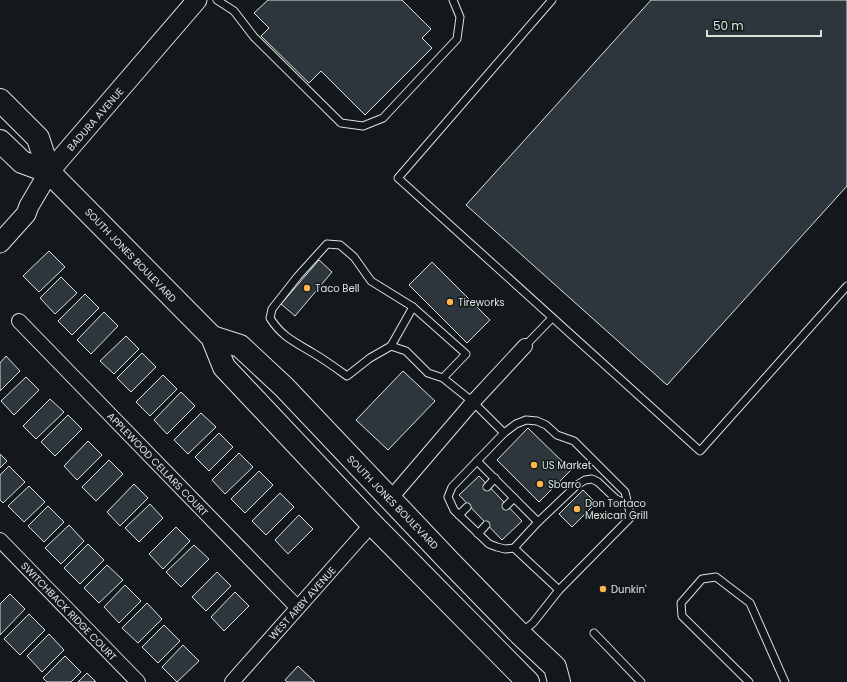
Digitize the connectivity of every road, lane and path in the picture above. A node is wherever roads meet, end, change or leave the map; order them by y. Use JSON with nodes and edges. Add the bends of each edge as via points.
{"nodes":[{"id":1,"x":197,"y":0,"type":"edge"},
{"id":2,"x":217,"y":0,"type":"edge"},
{"id":3,"x":453,"y":0,"type":"edge"},
{"id":4,"x":552,"y":0,"type":"edge"},
{"id":5,"x":0,"y":100,"type":"edge"},
{"id":6,"x":0,"y":141,"type":"edge"},
{"id":7,"x":49,"y":172,"type":"junction"},
{"id":8,"x":0,"y":243,"type":"edge"},
{"id":9,"x":847,"y":286,"type":"edge"},
{"id":10,"x":413,"y":306,"type":"junction"},
{"id":11,"x":552,"y":318,"type":"junction"},
{"id":12,"x":19,"y":321,"type":"dead end"},
{"id":13,"x":212,"y":337,"type":"junction"},
{"id":14,"x":392,"y":346,"type":"junction"},
{"id":15,"x":526,"y":346,"type":"joint"},
{"id":16,"x":443,"y":378,"type":"junction"},
{"id":17,"x":473,"y":402,"type":"junction"},
{"id":18,"x":504,"y":433,"type":"junction"},
{"id":19,"x":298,"y":445,"type":"junction"},
{"id":20,"x":477,"y":460,"type":"junction"},
{"id":21,"x":496,"y":478,"type":"junction"},
{"id":22,"x":487,"y":487,"type":"dead end"},
{"id":23,"x":514,"y":498,"type":"junction"},
{"id":24,"x":390,"y":499,"type":"junction"},
{"id":25,"x":627,"y":504,"type":"junction"},
{"id":26,"x":506,"y":506,"type":"dead end"},
{"id":27,"x":467,"y":507,"type":"dead end"},
{"id":28,"x":459,"y":515,"type":"junction"},
{"id":29,"x":538,"y":522,"type":"junction"},
{"id":30,"x":372,"y":524,"type":"junction"},
{"id":31,"x":486,"y":526,"type":"dead end"},
{"id":32,"x":478,"y":534,"type":"junction"},
{"id":33,"x":0,"y":540,"type":"edge"},
{"id":34,"x":514,"y":548,"type":"junction"},
{"id":35,"x":449,"y":561,"type":"junction"},
{"id":36,"x":438,"y":590,"type":"junction"},
{"id":37,"x":559,"y":590,"type":"junction"},
{"id":38,"x":298,"y":607,"type":"junction"},
{"id":39,"x":594,"y":633,"type":"dead end"},
{"id":40,"x":520,"y":634,"type":"junction"},
{"id":41,"x":138,"y":682,"type":"edge"},
{"id":42,"x":232,"y":682,"type":"edge"},
{"id":43,"x":528,"y":682,"type":"edge"},
{"id":44,"x":559,"y":682,"type":"edge"},
{"id":45,"x":641,"y":682,"type":"edge"},
{"id":46,"x":749,"y":682,"type":"edge"},
{"id":47,"x":785,"y":682,"type":"edge"}],
"edges":[{"from":1,"to":7,"type":"main road","name":"BADURA AVENUE"},
{"from":2,"to":3,"type":"lane","via":[[234,11],[254,37],[341,124],[363,126],[384,118],[457,39],[460,17]]},
{"from":4,"to":11,"type":"lane","via":[[398,178]]},
{"from":5,"to":7,"type":"main road","name":"SOUTH JONES BOULEVARD","via":[[38,138]]},
{"from":6,"to":7,"type":"main road","name":"SOUTH JONES BOULEVARD","via":[[22,162]]},
{"from":7,"to":8,"type":"main road","name":"BADURA AVENUE","via":[[26,214]]},
{"from":7,"to":13,"type":"main road","name":"SOUTH JONES BOULEVARD"},
{"from":9,"to":11,"type":"lane","via":[[700,451]]},
{"from":10,"to":14,"type":"lane"},
{"from":10,"to":14,"type":"lane","via":[[371,282],[354,257],[340,245],[327,244],[272,309],[270,318],[289,339],[347,376],[370,358]]},
{"from":10,"to":16,"type":"lane","via":[[466,354]]},
{"from":11,"to":15,"type":"lane"},
{"from":12,"to":38,"type":"street","name":"APPLEWOOD CELLARS COURT"},
{"from":13,"to":19,"type":"main road","name":"SOUTH JONES BOULEVARD","via":[[224,367]]},
{"from":13,"to":24,"type":"main road","name":"SOUTH JONES BOULEVARD","via":[[240,346],[284,388]]},
{"from":14,"to":16,"type":"lane","via":[[406,351],[428,373]]},
{"from":15,"to":17,"type":"street"},
{"from":16,"to":17,"type":"lane"},
{"from":17,"to":18,"type":"lane"},
{"from":17,"to":24,"type":"street"},
{"from":18,"to":20,"type":"lane"},
{"from":18,"to":25,"type":"lane","via":[[526,420],[537,421],[557,435],[574,441],[625,492]]},
{"from":19,"to":24,"type":"main road","via":[[319,448],[372,499]]},
{"from":19,"to":30,"type":"main road","name":"SOUTH JONES BOULEVARD"},
{"from":20,"to":21,"type":"lane"},
{"from":20,"to":28,"type":"lane","via":[[452,487],[448,497]]},
{"from":21,"to":22,"type":"lane"},
{"from":21,"to":23,"type":"lane"},
{"from":23,"to":26,"type":"lane"},
{"from":23,"to":29,"type":"lane"},
{"from":24,"to":35,"type":"main road","name":"SOUTH JONES BOULEVARD"},
{"from":25,"to":29,"type":"lane","via":[[616,500],[598,482],[586,480],[577,485]]},
{"from":25,"to":37,"type":"lane","via":[[630,517]]},
{"from":27,"to":28,"type":"lane"},
{"from":28,"to":32,"type":"lane"},
{"from":29,"to":34,"type":"lane"},
{"from":30,"to":35,"type":"main road","via":[[387,523],[425,556]]},
{"from":30,"to":36,"type":"main road","name":"SOUTH JONES BOULEVARD"},
{"from":30,"to":38,"type":"street","name":"WEST ARBY AVENUE"},
{"from":31,"to":32,"type":"lane"},
{"from":32,"to":34,"type":"lane","via":[[489,544],[505,549]]},
{"from":33,"to":41,"type":"street","name":"SWITCHBACK RIDGE COURT"},
{"from":34,"to":37,"type":"lane"},
{"from":35,"to":40,"type":"main road","name":"SOUTH JONES BOULEVARD"},
{"from":36,"to":40,"type":"main road","via":[[457,597],[504,636],[512,639]]},
{"from":36,"to":43,"type":"main road","name":"SOUTH JONES BOULEVARD"},
{"from":37,"to":40,"type":"lane","via":[[533,623]]},
{"from":38,"to":42,"type":"street","name":"WEST ARBY AVENUE"},
{"from":39,"to":45,"type":"lane"},
{"from":40,"to":44,"type":"main road","name":"SOUTH JONES BOULEVARD","via":[[555,667]]},
{"from":46,"to":47,"type":"lane","via":[[682,616],[681,603],[702,579],[716,577],[750,603]]}]}
